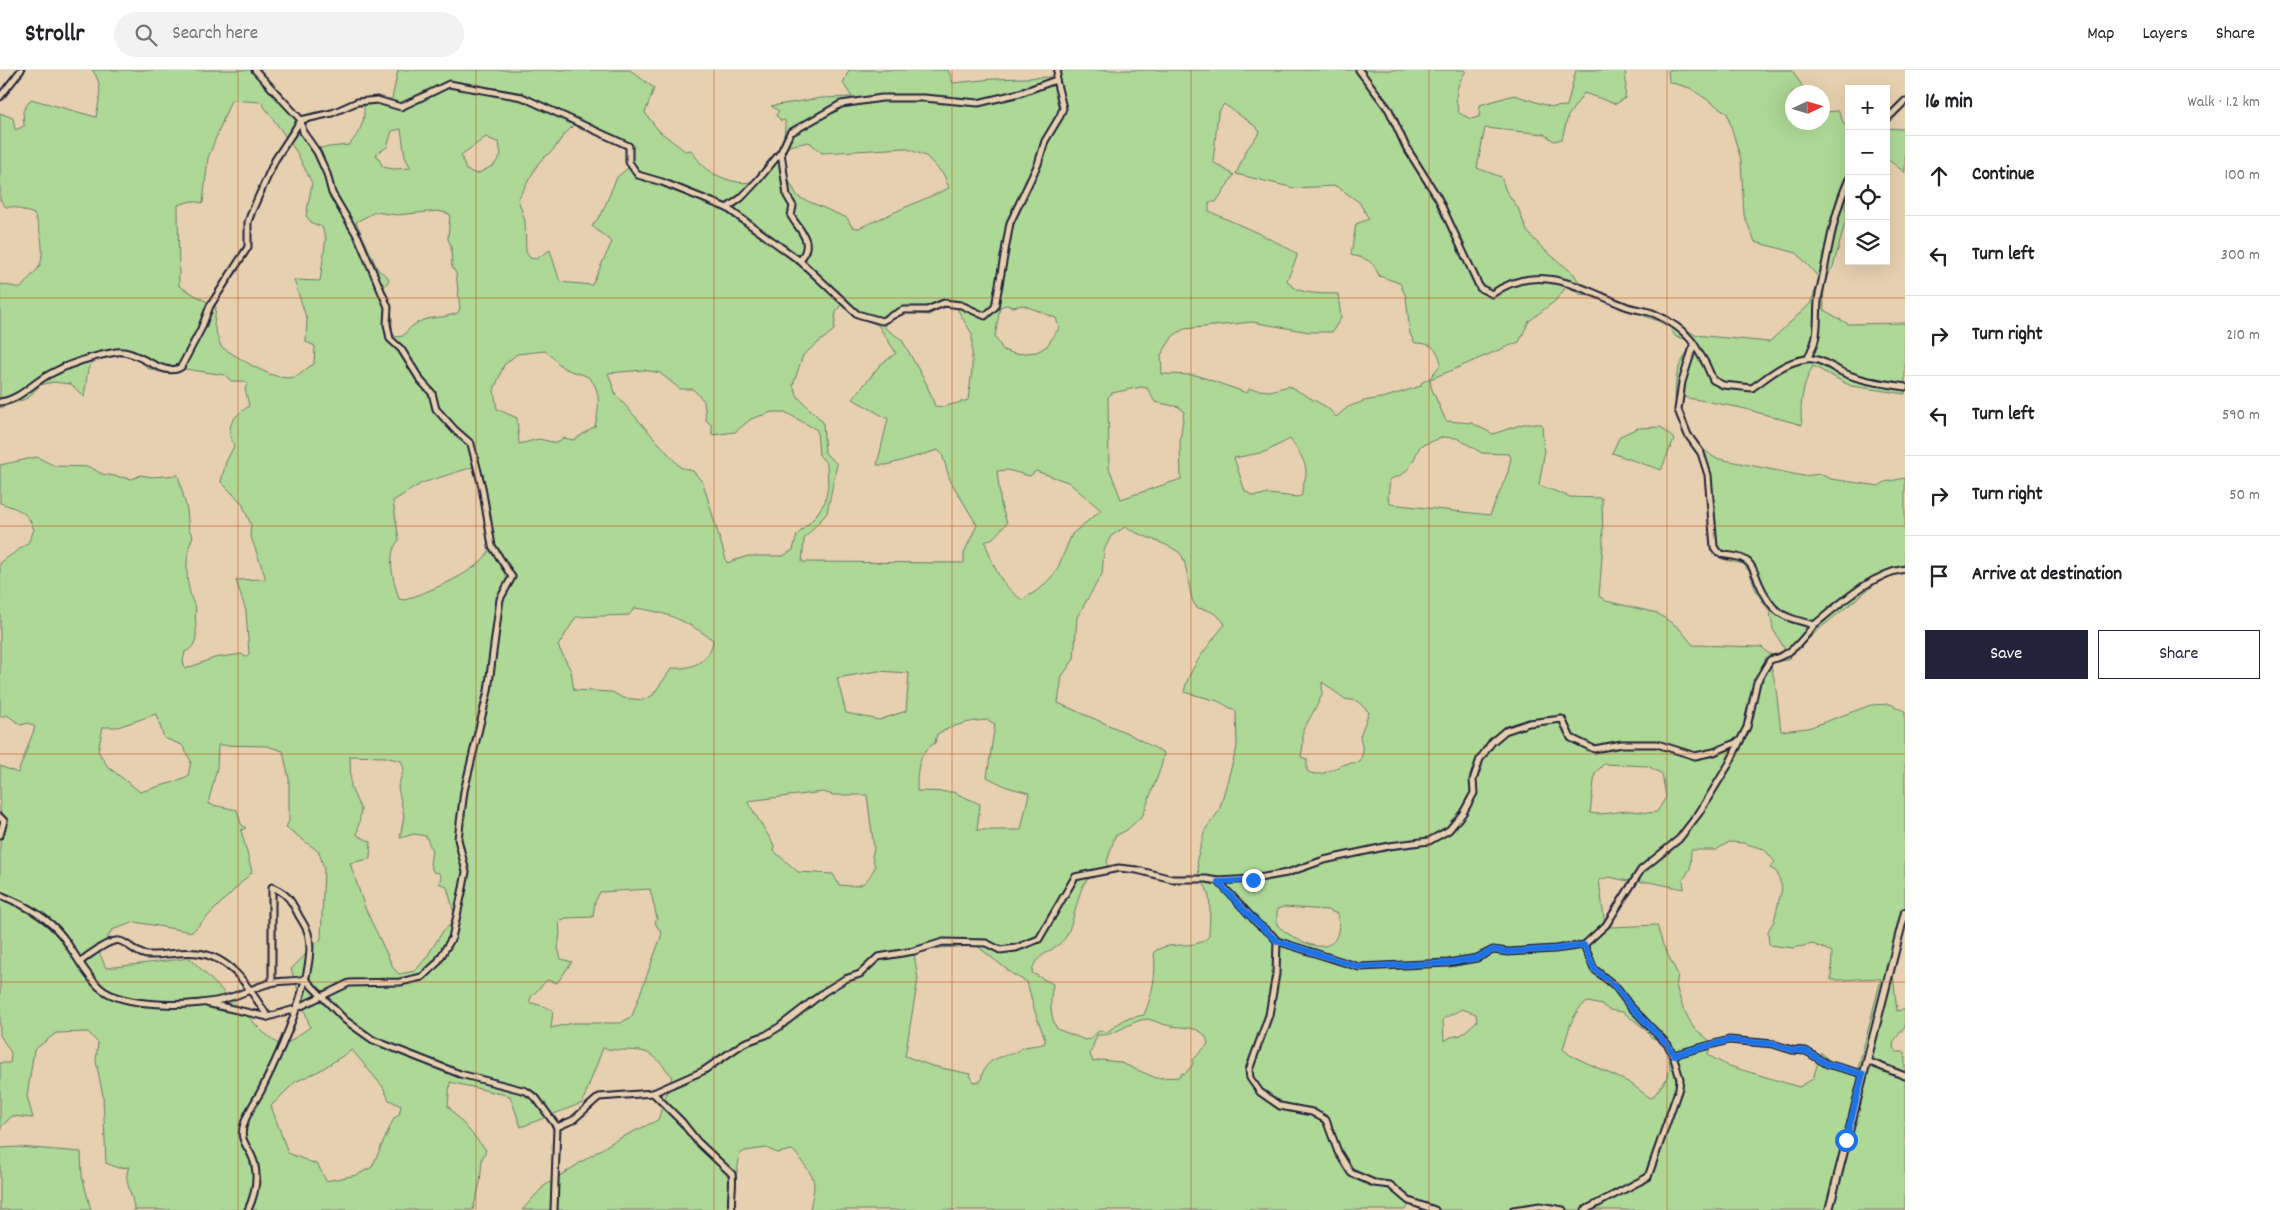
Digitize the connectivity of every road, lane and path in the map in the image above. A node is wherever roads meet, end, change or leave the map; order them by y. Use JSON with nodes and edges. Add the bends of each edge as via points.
{"nodes":[{"id":1,"x":21,"y":70,"type":"edge"},
{"id":2,"x":255,"y":70,"type":"edge"},
{"id":3,"x":1058,"y":70,"type":"edge"},
{"id":4,"x":1359,"y":70,"type":"edge"},
{"id":5,"x":1056,"y":80,"type":"junction"},
{"id":6,"x":0,"y":97,"type":"edge"},
{"id":7,"x":1905,"y":101,"type":"edge"},
{"id":8,"x":1890,"y":116,"type":"edge"},
{"id":9,"x":301,"y":120,"type":"junction"},
{"id":10,"x":782,"y":152,"type":"junction"},
{"id":11,"x":1845,"y":187,"type":"edge"},
{"id":12,"x":727,"y":208,"type":"junction"},
{"id":13,"x":800,"y":261,"type":"junction"},
{"id":14,"x":1694,"y":344,"type":"junction"},
{"id":15,"x":1808,"y":358,"type":"junction"},
{"id":16,"x":1905,"y":387,"type":"edge"},
{"id":17,"x":0,"y":402,"type":"edge"},
{"id":18,"x":1905,"y":568,"type":"edge"},
{"id":19,"x":1814,"y":625,"type":"junction"},
{"id":20,"x":1740,"y":741,"type":"junction"},
{"id":21,"x":0,"y":817,"type":"edge"},
{"id":22,"x":0,"y":835,"type":"edge"},
{"id":23,"x":1218,"y":882,"type":"junction"},
{"id":24,"x":0,"y":895,"type":"edge"},
{"id":25,"x":1905,"y":912,"type":"edge"},
{"id":26,"x":1277,"y":941,"type":"junction"},
{"id":27,"x":1584,"y":945,"type":"junction"},
{"id":28,"x":80,"y":962,"type":"junction"},
{"id":29,"x":305,"y":979,"type":"junction"},
{"id":30,"x":272,"y":982,"type":"junction"},
{"id":31,"x":251,"y":991,"type":"junction"},
{"id":32,"x":321,"y":995,"type":"junction"},
{"id":33,"x":206,"y":1003,"type":"junction"},
{"id":34,"x":294,"y":1009,"type":"junction"},
{"id":35,"x":268,"y":1017,"type":"junction"},
{"id":36,"x":1674,"y":1055,"type":"junction"},
{"id":37,"x":1866,"y":1061,"type":"junction"},
{"id":38,"x":1863,"y":1074,"type":"junction"},
{"id":39,"x":1905,"y":1076,"type":"edge"},
{"id":40,"x":653,"y":1093,"type":"junction"},
{"id":41,"x":557,"y":1127,"type":"junction"},
{"id":42,"x":248,"y":1210,"type":"edge"},
{"id":43,"x":554,"y":1210,"type":"edge"},
{"id":44,"x":732,"y":1210,"type":"edge"},
{"id":45,"x":1435,"y":1210,"type":"edge"},
{"id":46,"x":1512,"y":1210,"type":"edge"},
{"id":47,"x":1563,"y":1210,"type":"edge"},
{"id":48,"x":1585,"y":1210,"type":"edge"},
{"id":49,"x":1829,"y":1210,"type":"edge"}],
"edges":[{"from":1,"to":6,"type":"street"},
{"from":2,"to":9,"type":"street"},
{"from":3,"to":5,"type":"street"},
{"from":4,"to":14,"type":"street","via":[[1388,110],[1406,147],[1438,198],[1480,288],[1492,294],[1504,285],[1521,280],[1570,282],[1627,307],[1654,314],[1688,335]]},
{"from":5,"to":10,"type":"street","via":[[978,103],[882,98],[841,104],[790,133]]},
{"from":5,"to":13,"type":"street","via":[[1062,108],[1060,116],[1045,141],[1038,164],[1010,223],[995,307],[985,316],[961,305],[944,303],[927,310],[903,310],[882,321],[857,314]]},
{"from":7,"to":8,"type":"street"},
{"from":9,"to":12,"type":"street","via":[[332,113],[357,102],[378,100],[401,107],[449,84],[522,97],[629,146],[629,162],[638,175]]},
{"from":9,"to":17,"type":"street","via":[[274,160],[252,211],[248,222],[248,247],[210,306],[181,367],[170,370],[132,353],[118,351],[48,374],[23,393]]},
{"from":9,"to":32,"type":"street","via":[[303,132],[317,152],[332,193],[371,265],[388,307],[390,339],[401,349],[432,393],[436,409],[471,444],[492,546],[512,577],[500,599],[488,691],[464,791],[458,838],[466,872],[452,938],[437,963],[422,977],[400,982],[349,983]]},
{"from":10,"to":12,"type":"street"},
{"from":10,"to":13,"type":"street","via":[[786,196],[793,206],[791,216],[806,240],[807,251]]},
{"from":11,"to":15,"type":"street","via":[[1828,245],[1815,340]]},
{"from":12,"to":13,"type":"street"},
{"from":14,"to":15,"type":"street","via":[[1712,380],[1746,388],[1752,388],[1785,364]]},
{"from":14,"to":19,"type":"street","via":[[1682,382],[1678,410],[1688,435],[1701,453],[1708,475],[1714,547],[1721,554],[1738,556],[1748,562],[1765,598],[1780,615]]},
{"from":15,"to":16,"type":"street","via":[[1866,380]]},
{"from":18,"to":19,"type":"street","via":[[1886,573]]},
{"from":19,"to":20,"type":"street","via":[[1792,651],[1770,660],[1757,682],[1748,727]]},
{"from":20,"to":23,"type":"street","via":[[1695,756],[1657,744],[1594,748],[1571,738],[1562,719],[1529,723],[1505,731],[1492,742],[1480,759],[1473,780],[1474,793],[1463,813],[1448,830],[1429,841],[1342,856],[1253,880]]},
{"from":20,"to":27,"type":"street","via":[[1729,764],[1679,839],[1641,870],[1606,925]]},
{"from":21,"to":22,"type":"street","via":[[4,821]]},
{"from":23,"to":26,"type":"street"},
{"from":23,"to":40,"type":"street","via":[[1172,879],[1119,868],[1075,877],[1039,939],[1000,950],[986,943],[943,942],[878,957],[860,974],[844,979],[824,992],[779,1027],[744,1043],[703,1071]]},
{"from":24,"to":28,"type":"street","via":[[18,902],[56,928]]},
{"from":25,"to":37,"type":"street"},
{"from":26,"to":27,"type":"street","via":[[1359,967],[1448,963],[1477,958],[1493,950],[1508,952]]},
{"from":26,"to":45,"type":"street","via":[[1276,974],[1269,1015],[1249,1070],[1250,1078],[1260,1092],[1280,1106],[1312,1112],[1326,1120],[1338,1152],[1351,1173],[1374,1184],[1390,1185],[1409,1201]]},
{"from":27,"to":36,"type":"street","via":[[1594,969],[1615,986]]},
{"from":28,"to":31,"type":"street","via":[[115,941],[146,955],[197,953],[222,960]]},
{"from":28,"to":33,"type":"street","via":[[99,987],[116,997],[138,1002]]},
{"from":29,"to":30,"type":"street"},
{"from":29,"to":30,"type":"street","via":[[310,959],[308,933],[289,898],[272,887]]},
{"from":29,"to":32,"type":"street"},
{"from":29,"to":34,"type":"street"},
{"from":30,"to":31,"type":"street"},
{"from":31,"to":33,"type":"street"},
{"from":31,"to":35,"type":"street"},
{"from":32,"to":34,"type":"street"},
{"from":32,"to":41,"type":"street","via":[[345,1020],[373,1040],[460,1074],[526,1091],[536,1098]]},
{"from":33,"to":35,"type":"street"},
{"from":34,"to":35,"type":"street"},
{"from":34,"to":42,"type":"street","via":[[282,1048],[245,1121],[242,1137],[255,1165],[256,1182]]},
{"from":36,"to":38,"type":"street","via":[[1729,1040],[1773,1044],[1806,1051],[1827,1064]]},
{"from":36,"to":48,"type":"street","via":[[1679,1088],[1650,1174]]},
{"from":37,"to":38,"type":"street"},
{"from":37,"to":39,"type":"street"},
{"from":38,"to":49,"type":"street"},
{"from":40,"to":41,"type":"street","via":[[599,1097],[573,1120]]},
{"from":40,"to":44,"type":"street","via":[[732,1174]]},
{"from":41,"to":43,"type":"street"},
{"from":46,"to":47,"type":"street","via":[[1540,1206]]}]}
